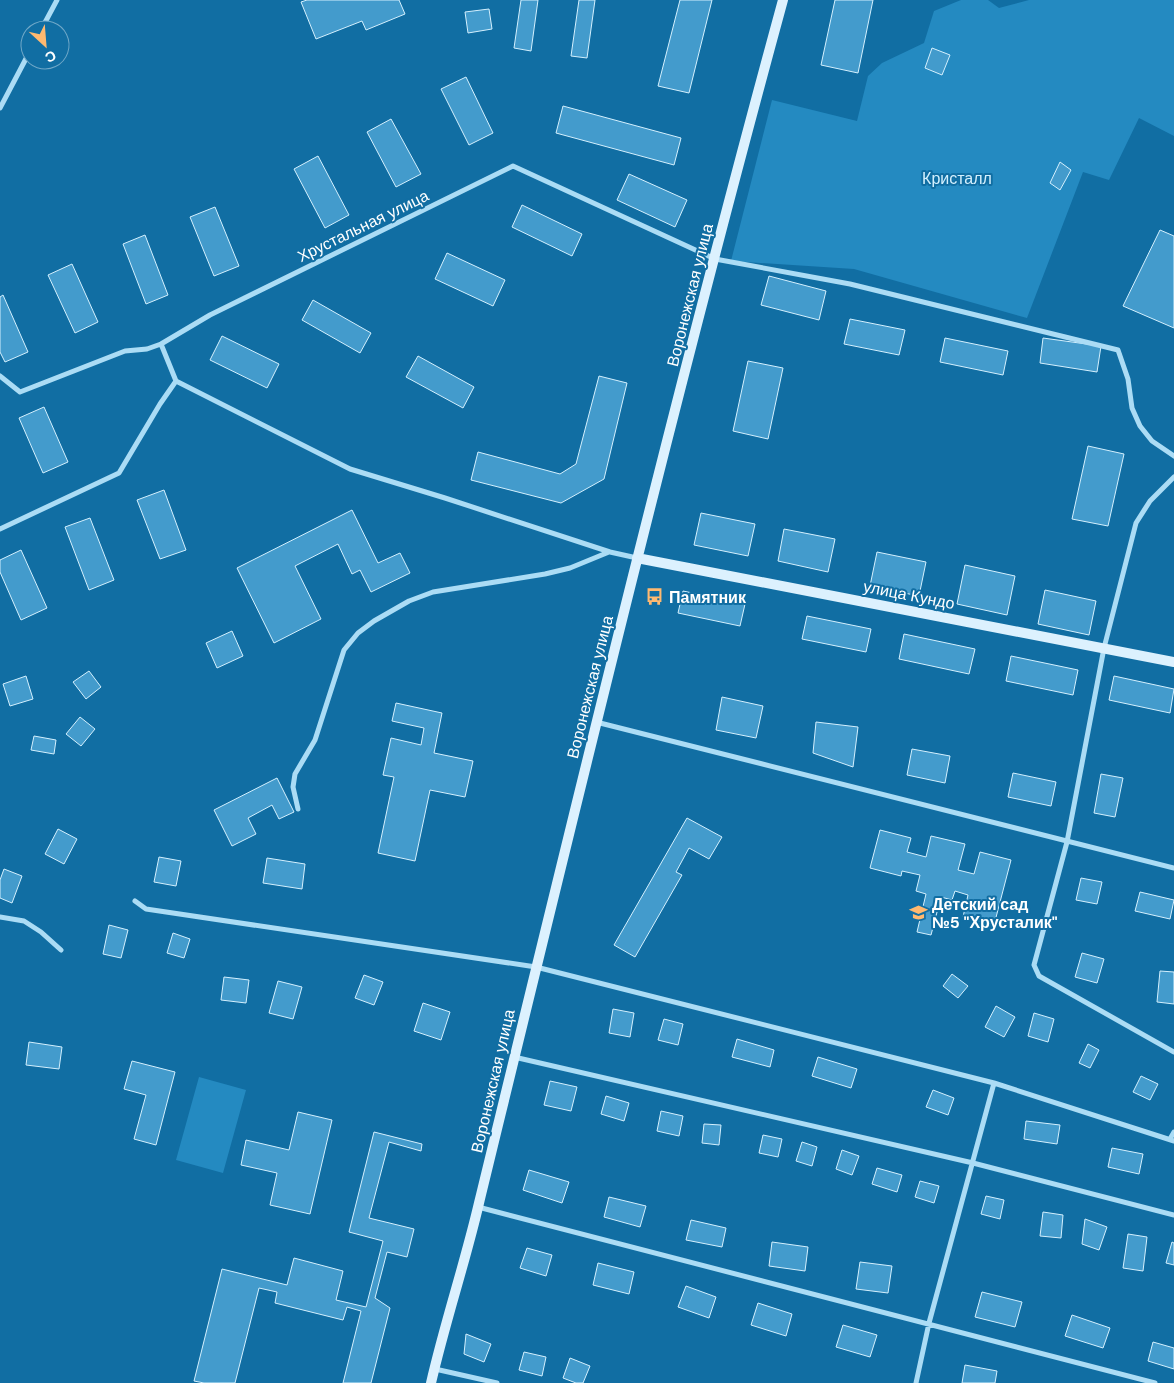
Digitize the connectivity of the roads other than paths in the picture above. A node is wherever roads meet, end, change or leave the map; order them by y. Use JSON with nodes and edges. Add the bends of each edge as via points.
{"nodes":[{"id":1,"x":57,"y":0,"type":"edge"},
{"id":2,"x":783,"y":0,"type":"edge"},
{"id":3,"x":46,"y":20,"type":"edge"},
{"id":4,"x":20,"y":70,"type":"edge"},
{"id":5,"x":0,"y":108,"type":"edge"},
{"id":6,"x":715,"y":259,"type":"junction"},
{"id":7,"x":162,"y":344,"type":"junction"},
{"id":8,"x":0,"y":376,"type":"edge"},
{"id":9,"x":176,"y":381,"type":"junction"},
{"id":10,"x":1174,"y":456,"type":"edge"},
{"id":11,"x":1174,"y":478,"type":"edge"},
{"id":12,"x":0,"y":529,"type":"edge"},
{"id":13,"x":610,"y":552,"type":"junction"},
{"id":14,"x":637,"y":558,"type":"junction"},
{"id":15,"x":1104,"y":648,"type":"junction"},
{"id":16,"x":1174,"y":662,"type":"edge"},
{"id":17,"x":596,"y":722,"type":"junction"},
{"id":18,"x":298,"y":809,"type":"dead end"},
{"id":19,"x":1067,"y":842,"type":"junction"},
{"id":20,"x":1174,"y":868,"type":"edge"},
{"id":21,"x":135,"y":901,"type":"dead end"},
{"id":22,"x":0,"y":917,"type":"edge"},
{"id":23,"x":60,"y":950,"type":"dead end"},
{"id":24,"x":536,"y":967,"type":"junction"},
{"id":25,"x":1174,"y":1052,"type":"edge"},
{"id":26,"x":514,"y":1056,"type":"junction"},
{"id":27,"x":994,"y":1084,"type":"junction"},
{"id":28,"x":1174,"y":1132,"type":"edge"},
{"id":29,"x":1172,"y":1140,"type":"edge"},
{"id":30,"x":973,"y":1163,"type":"junction"},
{"id":31,"x":478,"y":1207,"type":"junction"},
{"id":32,"x":1174,"y":1215,"type":"edge"},
{"id":33,"x":929,"y":1323,"type":"junction"},
{"id":34,"x":434,"y":1368,"type":"junction"},
{"id":35,"x":431,"y":1383,"type":"edge"},
{"id":36,"x":497,"y":1383,"type":"edge"},
{"id":37,"x":916,"y":1383,"type":"edge"},
{"id":38,"x":1155,"y":1383,"type":"edge"}],
"edges":[{"from":1,"to":3,"type":"street"},
{"from":2,"to":6,"type":"street","name":"Воронежская улица"},
{"from":4,"to":5,"type":"street"},
{"from":6,"to":7,"type":"street","name":"Хрустальная улица","via":[[513,166],[210,316]]},
{"from":6,"to":10,"type":"street","via":[[850,284],[1118,350],[1128,379],[1132,408],[1140,426],[1152,441]]},
{"from":6,"to":14,"type":"street","name":"Воронежская улица"},
{"from":7,"to":8,"type":"street","name":"Хрустальная улица","via":[[147,350],[125,351],[20,392]]},
{"from":7,"to":9,"type":"street"},
{"from":9,"to":12,"type":"street","via":[[119,473]]},
{"from":9,"to":13,"type":"street","via":[[350,469]]},
{"from":11,"to":15,"type":"street","via":[[1150,501],[1136,522]]},
{"from":13,"to":14,"type":"street"},
{"from":13,"to":18,"type":"street","via":[[570,568],[433,592],[409,601],[358,633],[344,650],[315,740],[295,774],[293,787]]},
{"from":14,"to":15,"type":"street","name":"улица Кундо"},
{"from":14,"to":17,"type":"street","name":"Воронежская улица"},
{"from":15,"to":16,"type":"street","name":"улица Кундо"},
{"from":15,"to":19,"type":"street"},
{"from":17,"to":19,"type":"street"},
{"from":17,"to":24,"type":"street","name":"Воронежская улица"},
{"from":19,"to":20,"type":"street"},
{"from":19,"to":25,"type":"street","via":[[1034,965],[1039,976]]},
{"from":21,"to":24,"type":"street","via":[[146,909]]},
{"from":22,"to":23,"type":"street","via":[[24,922],[41,932]]},
{"from":24,"to":26,"type":"street","name":"Воронежская улица"},
{"from":24,"to":27,"type":"street"},
{"from":26,"to":30,"type":"street"},
{"from":26,"to":31,"type":"street","name":"Воронежская улица"},
{"from":27,"to":29,"type":"street"},
{"from":27,"to":30,"type":"street"},
{"from":28,"to":29,"type":"street"},
{"from":30,"to":32,"type":"street"},
{"from":30,"to":33,"type":"street"},
{"from":31,"to":33,"type":"street"},
{"from":31,"to":34,"type":"street","name":"Воронежская улица"},
{"from":33,"to":37,"type":"street"},
{"from":33,"to":38,"type":"street"},
{"from":34,"to":35,"type":"street","name":"Воронежская улица"},
{"from":34,"to":36,"type":"street"}]}
